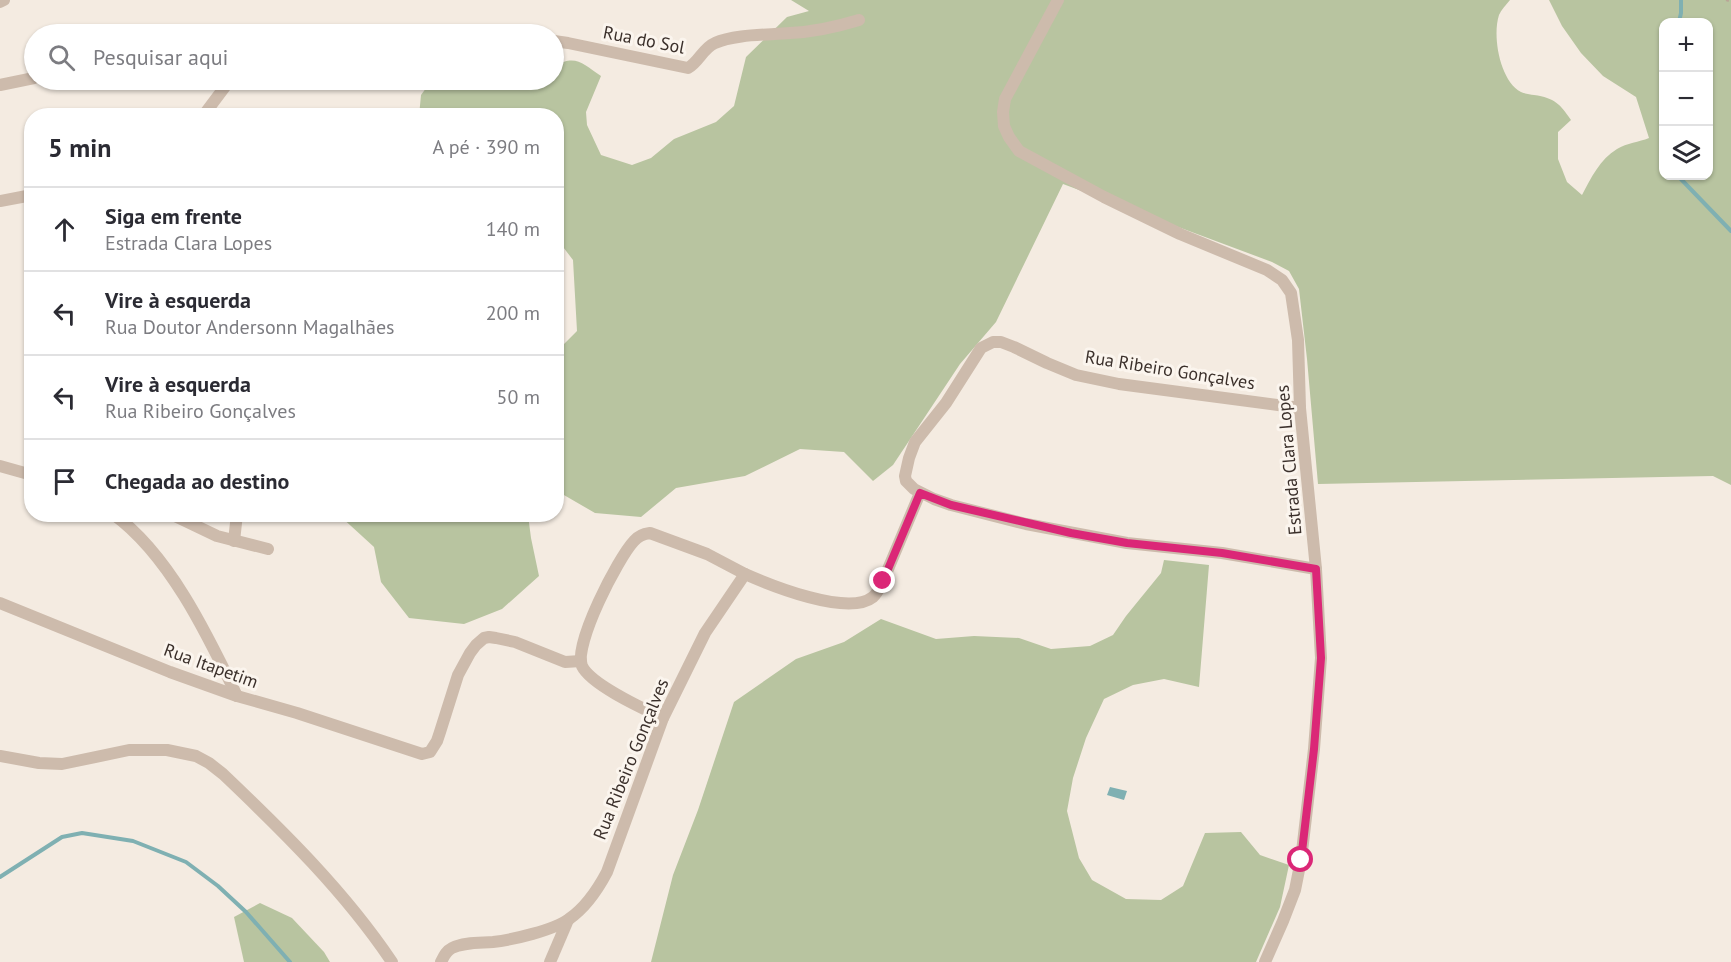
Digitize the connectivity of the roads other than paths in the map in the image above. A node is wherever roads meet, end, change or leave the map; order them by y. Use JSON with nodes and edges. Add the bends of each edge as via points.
{"nodes":[{"id":1,"x":4,"y":0,"type":"edge"},
{"id":2,"x":1058,"y":0,"type":"edge"},
{"id":3,"x":0,"y":2,"type":"edge"},
{"id":4,"x":859,"y":20,"type":"dead end"},
{"id":5,"x":564,"y":42,"type":"edge"},
{"id":6,"x":24,"y":80,"type":"edge"},
{"id":7,"x":0,"y":85,"type":"edge"},
{"id":8,"x":222,"y":90,"type":"edge"},
{"id":9,"x":208,"y":108,"type":"edge"},
{"id":10,"x":24,"y":196,"type":"edge"},
{"id":11,"x":0,"y":201,"type":"edge"},
{"id":12,"x":1300,"y":408,"type":"junction"},
{"id":13,"x":0,"y":466,"type":"edge"},
{"id":14,"x":24,"y":473,"type":"edge"},
{"id":15,"x":920,"y":493,"type":"junction"},
{"id":16,"x":122,"y":522,"type":"edge"},
{"id":17,"x":188,"y":522,"type":"edge"},
{"id":18,"x":236,"y":522,"type":"edge"},
{"id":19,"x":234,"y":541,"type":"junction"},
{"id":20,"x":268,"y":549,"type":"dead end"},
{"id":21,"x":1316,"y":569,"type":"junction"},
{"id":22,"x":745,"y":574,"type":"junction"},
{"id":23,"x":0,"y":603,"type":"edge"},
{"id":24,"x":581,"y":661,"type":"junction"},
{"id":25,"x":237,"y":696,"type":"junction"},
{"id":26,"x":663,"y":718,"type":"junction"},
{"id":27,"x":0,"y":756,"type":"edge"},
{"id":28,"x":568,"y":920,"type":"junction"},
{"id":29,"x":392,"y":962,"type":"edge"},
{"id":30,"x":441,"y":962,"type":"edge"},
{"id":31,"x":550,"y":962,"type":"edge"},
{"id":32,"x":1265,"y":962,"type":"edge"}],
"edges":[{"from":1,"to":3,"type":"street"},
{"from":2,"to":12,"type":"street","name":"Estrada Clara Lopes","via":[[1005,99],[1004,126],[1009,138],[1019,151],[1104,197],[1282,280],[1291,293],[1294,310]]},
{"from":4,"to":5,"type":"street","name":"Rua do Sol","via":[[821,30],[723,40],[707,48],[688,68]]},
{"from":6,"to":7,"type":"street"},
{"from":8,"to":9,"type":"street"},
{"from":10,"to":11,"type":"street"},
{"from":12,"to":15,"type":"street","name":"Rua Ribeiro Gonçalves","via":[[1076,375],[1014,347],[993,342],[981,348],[915,442],[905,474],[906,481]]},
{"from":12,"to":21,"type":"street","name":"Estrada Clara Lopes"},
{"from":13,"to":14,"type":"street"},
{"from":15,"to":21,"type":"street","via":[[951,505],[1071,533]]},
{"from":15,"to":22,"type":"street","via":[[883,581],[871,598],[847,603],[819,600]]},
{"from":16,"to":25,"type":"street","via":[[140,537],[170,575]]},
{"from":17,"to":19,"type":"street"},
{"from":18,"to":19,"type":"street"},
{"from":19,"to":20,"type":"street"},
{"from":21,"to":32,"type":"street","name":"Estrada Clara Lopes","via":[[1321,658],[1301,860],[1295,890]]},
{"from":22,"to":24,"type":"street","via":[[655,533],[644,534],[633,542],[615,568],[584,637]]},
{"from":22,"to":26,"type":"street","name":"Rua Ribeiro Gonçalves","via":[[705,633]]},
{"from":23,"to":25,"type":"street","name":"Rua Itapetim"},
{"from":24,"to":25,"type":"street","name":"Rua Itapetim","via":[[565,662],[514,642],[484,638],[458,675],[440,732],[426,754]]},
{"from":24,"to":26,"type":"street","via":[[585,670],[605,687]]},
{"from":26,"to":28,"type":"street","name":"Rua Ribeiro Gonçalves","via":[[607,872],[586,903]]},
{"from":27,"to":29,"type":"street","via":[[62,764],[138,750],[196,756],[223,774],[320,871]]},
{"from":28,"to":30,"type":"street","name":"Rua Ribeiro Gonçalves","via":[[516,938],[456,946],[446,952]]},
{"from":28,"to":31,"type":"street","name":"Rua Ribeiro Gonçalves"}]}
